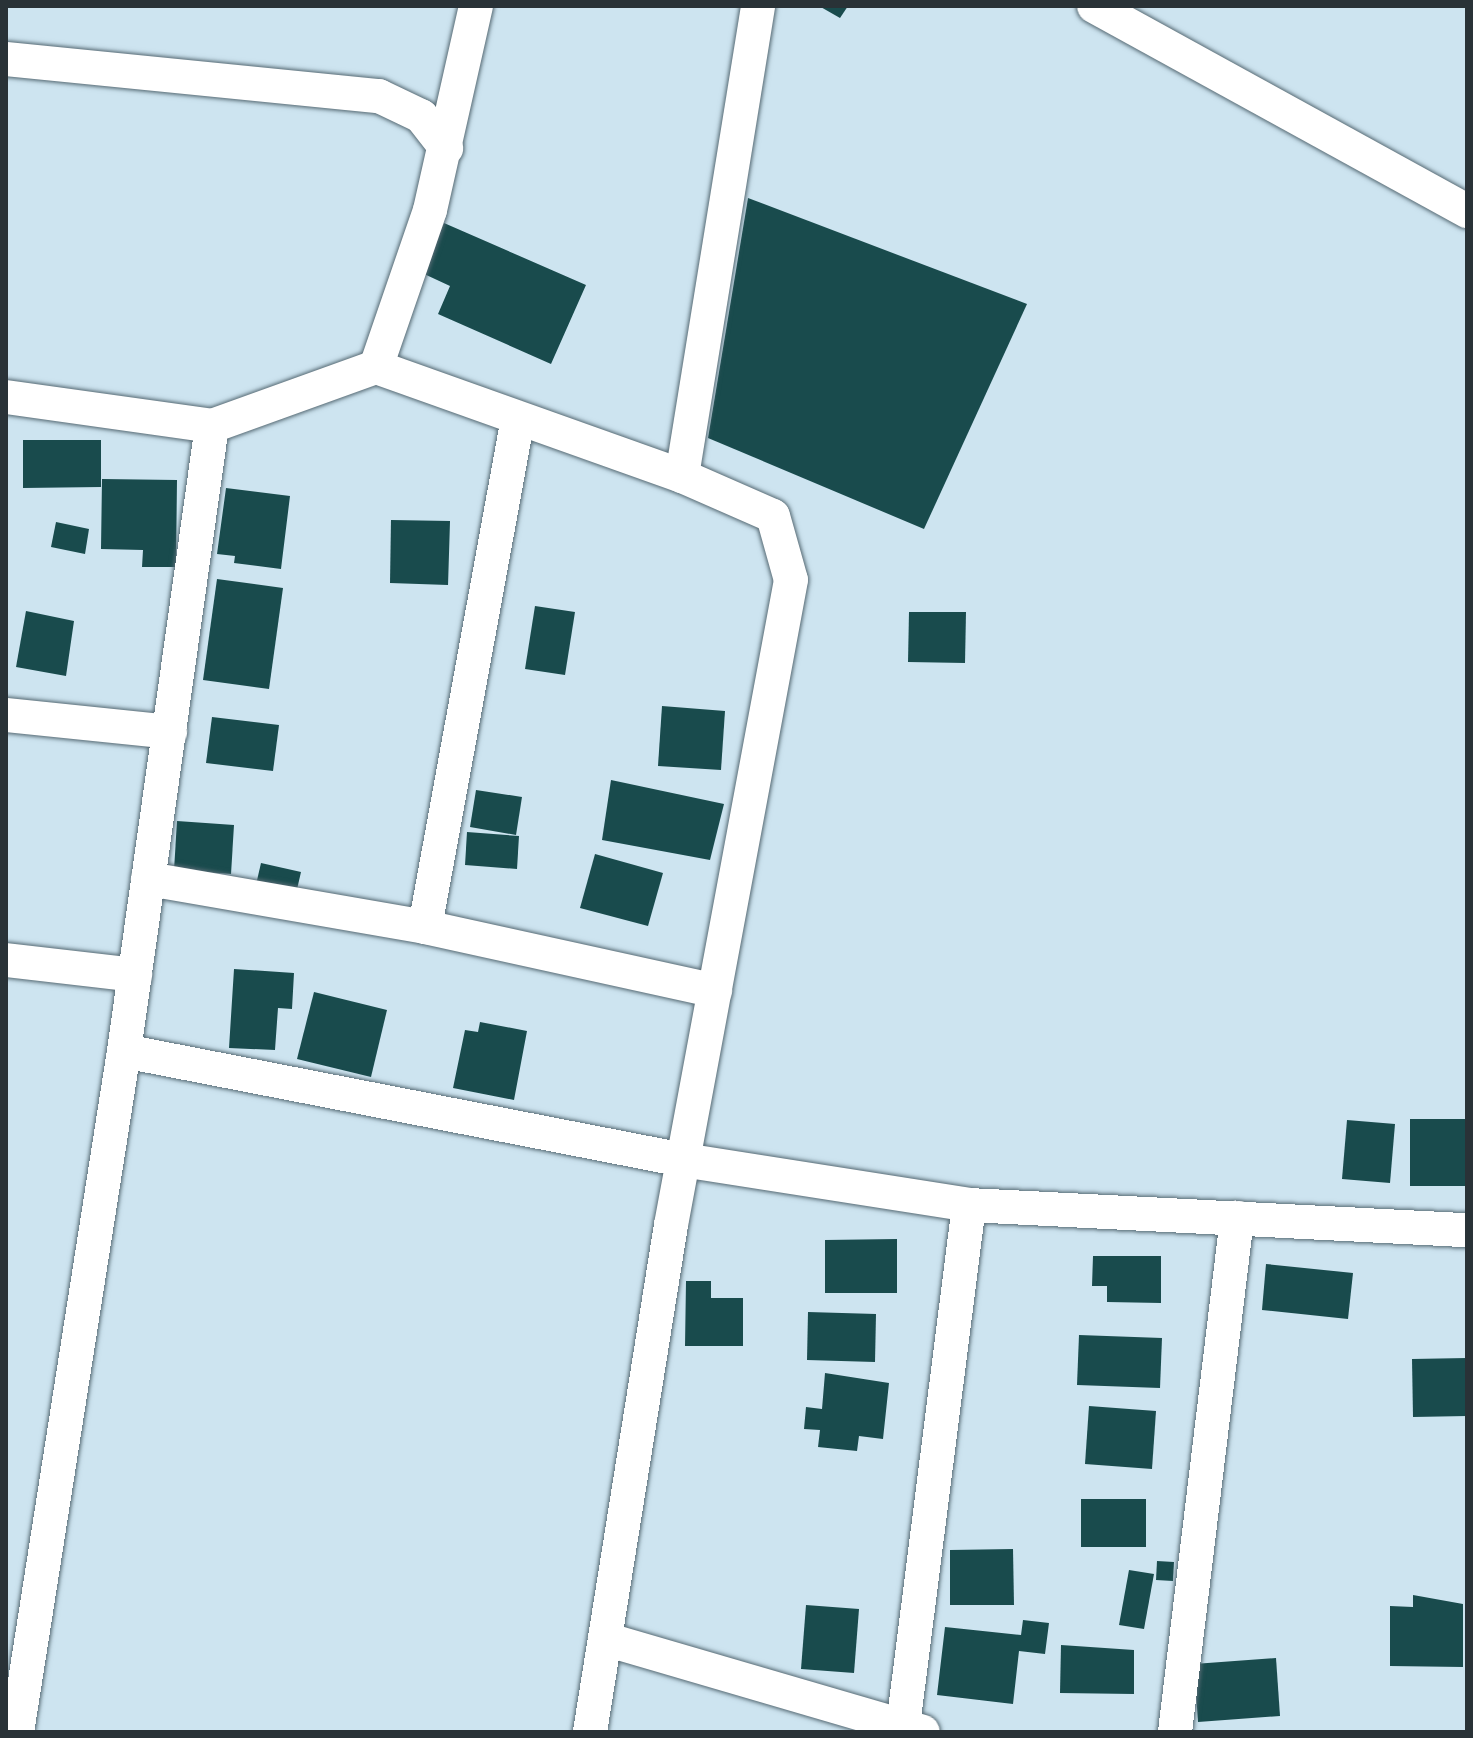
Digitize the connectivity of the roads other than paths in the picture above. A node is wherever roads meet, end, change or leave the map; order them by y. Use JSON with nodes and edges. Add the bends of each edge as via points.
{"nodes":[{"id":1,"x":476,"y":6,"type":"edge"},
{"id":2,"x":758,"y":6,"type":"edge"},
{"id":3,"x":1094,"y":6,"type":"edge"},
{"id":4,"x":6,"y":59,"type":"edge"},
{"id":5,"x":446,"y":148,"type":"junction"},
{"id":6,"x":1467,"y":211,"type":"edge"},
{"id":7,"x":376,"y":367,"type":"junction"},
{"id":8,"x":6,"y":397,"type":"edge"},
{"id":9,"x":518,"y":418,"type":"junction"},
{"id":10,"x":212,"y":426,"type":"junction"},
{"id":11,"x":682,"y":476,"type":"junction"},
{"id":12,"x":6,"y":715,"type":"edge"},
{"id":13,"x":170,"y":732,"type":"junction"},
{"id":14,"x":148,"y":879,"type":"junction"},
{"id":15,"x":425,"y":927,"type":"junction"},
{"id":16,"x":6,"y":960,"type":"edge"},
{"id":17,"x":135,"y":975,"type":"junction"},
{"id":18,"x":715,"y":991,"type":"junction"},
{"id":19,"x":124,"y":1051,"type":"junction"},
{"id":20,"x":683,"y":1160,"type":"junction"},
{"id":21,"x":969,"y":1205,"type":"junction"},
{"id":22,"x":1237,"y":1218,"type":"junction"},
{"id":23,"x":1467,"y":1230,"type":"edge"},
{"id":24,"x":21,"y":1583,"type":"edge"},
{"id":25,"x":605,"y":1639,"type":"junction"},
{"id":26,"x":913,"y":1729,"type":"edge"},
{"id":27,"x":17,"y":1732,"type":"edge"},
{"id":28,"x":590,"y":1732,"type":"edge"},
{"id":29,"x":1175,"y":1732,"type":"edge"}],
"edges":[{"from":1,"to":5,"type":"street"},
{"from":2,"to":11,"type":"street"},
{"from":3,"to":6,"type":"street"},
{"from":4,"to":5,"type":"street","via":[[379,96],[421,116]]},
{"from":5,"to":7,"type":"street","via":[[408,284]]},
{"from":7,"to":9,"type":"street"},
{"from":7,"to":10,"type":"street"},
{"from":8,"to":10,"type":"street"},
{"from":9,"to":11,"type":"street"},
{"from":9,"to":15,"type":"street"},
{"from":10,"to":13,"type":"street"},
{"from":11,"to":18,"type":"street","via":[[773,516],[791,580]]},
{"from":12,"to":13,"type":"street"},
{"from":13,"to":14,"type":"street"},
{"from":14,"to":15,"type":"street"},
{"from":14,"to":17,"type":"street"},
{"from":15,"to":18,"type":"street"},
{"from":16,"to":17,"type":"street"},
{"from":17,"to":19,"type":"street"},
{"from":18,"to":20,"type":"street"},
{"from":19,"to":20,"type":"street"},
{"from":19,"to":24,"type":"street"},
{"from":20,"to":21,"type":"street"},
{"from":20,"to":25,"type":"street"},
{"from":21,"to":22,"type":"street"},
{"from":21,"to":26,"type":"street"},
{"from":22,"to":23,"type":"street"},
{"from":22,"to":29,"type":"street"},
{"from":24,"to":27,"type":"street"},
{"from":25,"to":26,"type":"street"},
{"from":25,"to":28,"type":"street"}]}
